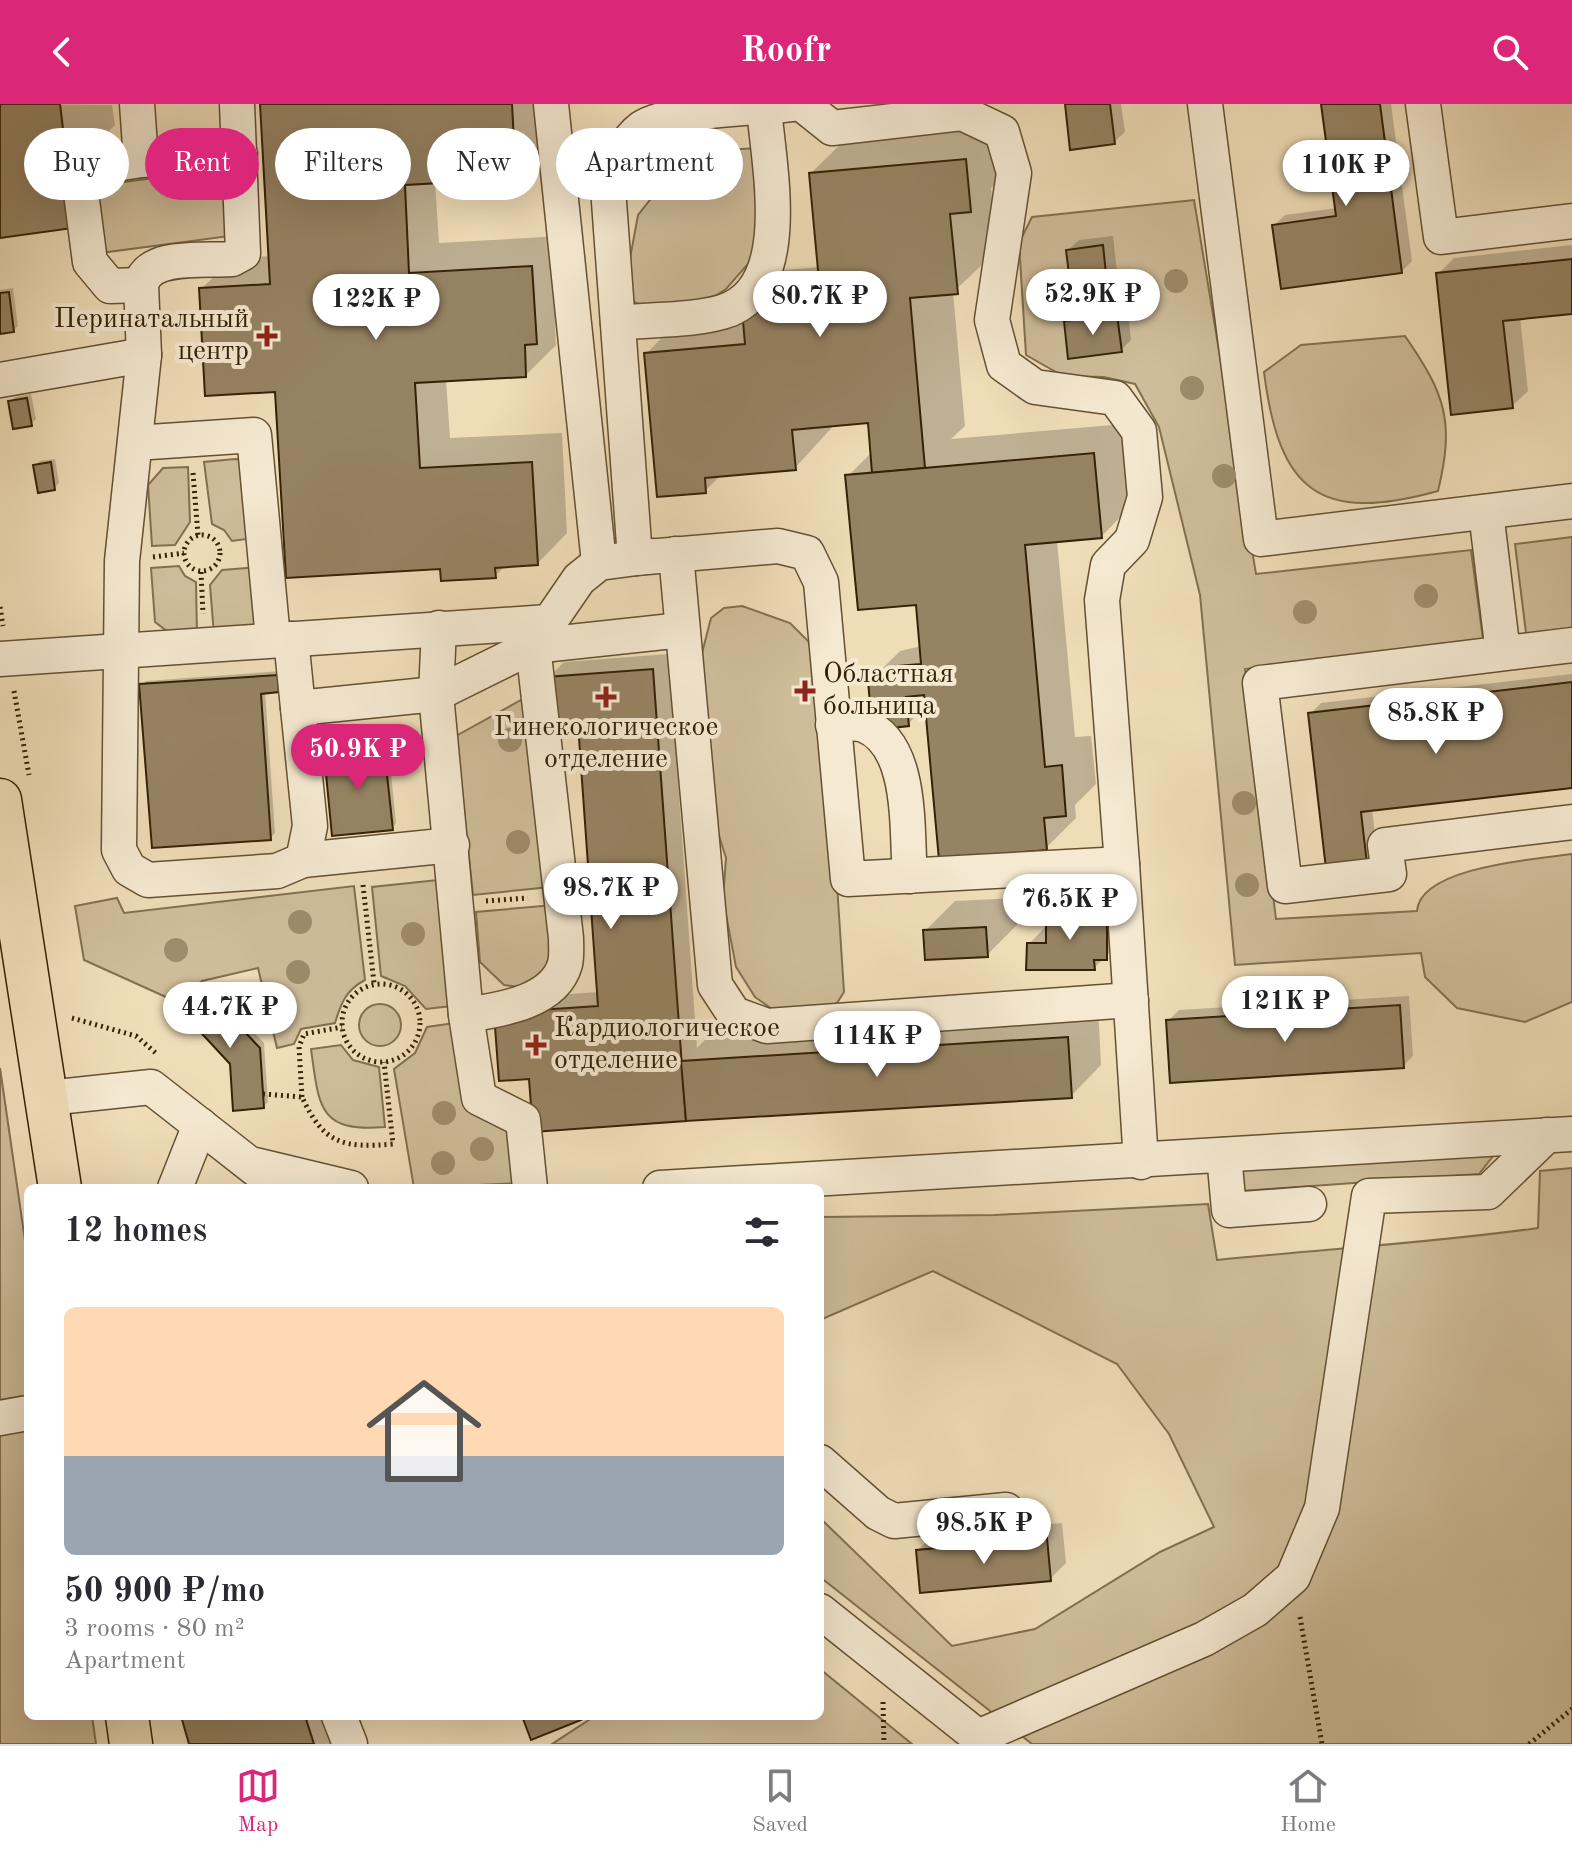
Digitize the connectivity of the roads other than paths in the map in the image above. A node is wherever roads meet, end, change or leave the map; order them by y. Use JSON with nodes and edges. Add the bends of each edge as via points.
{"nodes":[{"id":1,"x":137,"y":104,"type":"edge"},
{"id":2,"x":237,"y":104,"type":"edge"},
{"id":3,"x":551,"y":104,"type":"edge"},
{"id":4,"x":802,"y":104,"type":"edge"},
{"id":5,"x":1205,"y":104,"type":"edge"},
{"id":6,"x":1423,"y":104,"type":"edge"},
{"id":7,"x":778,"y":106,"type":"edge"},
{"id":8,"x":238,"y":128,"type":"edge"},
{"id":9,"x":141,"y":160,"type":"junction"},
{"id":10,"x":145,"y":160,"type":"edge"},
{"id":11,"x":241,"y":200,"type":"edge"},
{"id":12,"x":1572,"y":221,"type":"edge"},
{"id":13,"x":141,"y":285,"type":"junction"},
{"id":14,"x":618,"y":323,"type":"junction"},
{"id":15,"x":144,"y":355,"type":"junction"},
{"id":16,"x":0,"y":380,"type":"edge"},
{"id":17,"x":135,"y":443,"type":"junction"},
{"id":18,"x":1572,"y":501,"type":"edge"},
{"id":19,"x":1486,"y":512,"type":"junction"},
{"id":20,"x":664,"y":555,"type":"junction"},
{"id":21,"x":599,"y":563,"type":"junction"},
{"id":22,"x":439,"y":628,"type":"junction"},
{"id":23,"x":682,"y":630,"type":"junction"},
{"id":24,"x":541,"y":634,"type":"junction"},
{"id":25,"x":282,"y":639,"type":"junction"},
{"id":26,"x":1572,"y":645,"type":"edge"},
{"id":27,"x":120,"y":649,"type":"junction"},
{"id":28,"x":1503,"y":653,"type":"junction"},
{"id":29,"x":0,"y":659,"type":"edge"},
{"id":30,"x":436,"y":694,"type":"junction"},
{"id":31,"x":298,"y":708,"type":"junction"},
{"id":32,"x":833,"y":725,"type":"junction"},
{"id":33,"x":0,"y":800,"type":"edge"},
{"id":34,"x":1572,"y":822,"type":"edge"},
{"id":35,"x":452,"y":845,"type":"junction"},
{"id":36,"x":303,"y":860,"type":"junction"},
{"id":37,"x":1122,"y":864,"type":"junction"},
{"id":38,"x":910,"y":876,"type":"junction"},
{"id":39,"x":1131,"y":1000,"type":"junction"},
{"id":40,"x":466,"y":1015,"type":"junction"},
{"id":41,"x":48,"y":1098,"type":"junction"},
{"id":42,"x":200,"y":1125,"type":"junction"},
{"id":43,"x":1560,"y":1134,"type":"edge"},
{"id":44,"x":1224,"y":1155,"type":"junction"},
{"id":45,"x":1141,"y":1162,"type":"junction"},
{"id":46,"x":248,"y":1163,"type":"junction"},
{"id":47,"x":59,"y":1184,"type":"edge"},
{"id":48,"x":177,"y":1184,"type":"edge"},
{"id":49,"x":275,"y":1184,"type":"edge"},
{"id":50,"x":335,"y":1184,"type":"edge"},
{"id":51,"x":530,"y":1184,"type":"edge"},
{"id":52,"x":734,"y":1184,"type":"edge"},
{"id":53,"x":1309,"y":1204,"type":"dead end"},
{"id":54,"x":24,"y":1414,"type":"edge"},
{"id":55,"x":0,"y":1418,"type":"edge"},
{"id":56,"x":824,"y":1466,"type":"edge"},
{"id":57,"x":1006,"y":1510,"type":"dead end"},
{"id":58,"x":824,"y":1614,"type":"edge"},
{"id":59,"x":128,"y":1720,"type":"edge"},
{"id":60,"x":341,"y":1720,"type":"edge"},
{"id":61,"x":982,"y":1740,"type":"edge"},
{"id":62,"x":131,"y":1744,"type":"edge"},
{"id":63,"x":350,"y":1744,"type":"edge"}],
"edges":[{"from":1,"to":9,"type":"street"},
{"from":2,"to":8,"type":"street"},
{"from":3,"to":21,"type":"street"},
{"from":4,"to":37,"type":"street","via":[[832,128],[962,113],[1002,132],[1014,173],[992,320],[1004,365],[1035,387],[1115,398],[1139,431],[1145,497],[1132,540],[1108,565],[1102,600]]},
{"from":5,"to":19,"type":"street","via":[[1261,539]]},
{"from":6,"to":12,"type":"street","via":[[1441,237]]},
{"from":7,"to":14,"type":"street","via":[[773,240],[765,273],[723,312]]},
{"from":7,"to":14,"type":"street","via":[[673,118],[643,128],[621,153],[608,188]]},
{"from":9,"to":10,"type":"street"},
{"from":9,"to":13,"type":"street","via":[[78,170],[90,262],[110,286]]},
{"from":11,"to":13,"type":"street","via":[[243,253],[232,259],[157,265],[142,276]]},
{"from":13,"to":15,"type":"street"},
{"from":14,"to":20,"type":"street","via":[[635,558]]},
{"from":15,"to":16,"type":"street"},
{"from":15,"to":17,"type":"street"},
{"from":17,"to":25,"type":"street","via":[[254,435]]},
{"from":17,"to":27,"type":"street","via":[[122,561]]},
{"from":18,"to":19,"type":"street"},
{"from":19,"to":28,"type":"street"},
{"from":20,"to":21,"type":"street"},
{"from":20,"to":23,"type":"street"},
{"from":20,"to":32,"type":"street","via":[[778,546],[807,553],[821,582]]},
{"from":21,"to":24,"type":"street","via":[[579,579]]},
{"from":22,"to":24,"type":"street"},
{"from":22,"to":25,"type":"street"},
{"from":22,"to":30,"type":"street"},
{"from":23,"to":24,"type":"street"},
{"from":23,"to":39,"type":"street","via":[[715,985],[734,1014],[767,1026]]},
{"from":24,"to":30,"type":"street"},
{"from":24,"to":40,"type":"street","via":[[564,966],[553,983],[508,1008]]},
{"from":25,"to":27,"type":"street"},
{"from":25,"to":31,"type":"street"},
{"from":26,"to":28,"type":"street"},
{"from":27,"to":29,"type":"street"},
{"from":27,"to":36,"type":"street","via":[[119,850],[129,869],[148,880],[277,871]]},
{"from":28,"to":34,"type":"street","via":[[1260,683],[1285,886],[1389,874],[1385,845]]},
{"from":30,"to":31,"type":"street"},
{"from":30,"to":35,"type":"street"},
{"from":31,"to":36,"type":"street","via":[[310,826]]},
{"from":32,"to":38,"type":"street","via":[[862,724],[888,740],[900,762]]},
{"from":32,"to":38,"type":"street","via":[[848,879]]},
{"from":33,"to":41,"type":"main road"},
{"from":35,"to":36,"type":"street"},
{"from":35,"to":40,"type":"street"},
{"from":37,"to":38,"type":"street"},
{"from":37,"to":39,"type":"street"},
{"from":39,"to":45,"type":"street"},
{"from":40,"to":51,"type":"street","via":[[479,1098],[523,1120]]},
{"from":41,"to":42,"type":"street","via":[[151,1087]]},
{"from":41,"to":47,"type":"main road"},
{"from":42,"to":46,"type":"street"},
{"from":42,"to":48,"type":"street"},
{"from":43,"to":44,"type":"street"},
{"from":43,"to":61,"type":"street","via":[[1488,1192],[1369,1196],[1322,1508],[1293,1577],[1255,1610],[1204,1639]]},
{"from":44,"to":45,"type":"street"},
{"from":44,"to":53,"type":"street","via":[[1229,1210]]},
{"from":45,"to":52,"type":"street"},
{"from":46,"to":49,"type":"street"},
{"from":46,"to":50,"type":"street"},
{"from":54,"to":55,"type":"street"},
{"from":56,"to":57,"type":"street","via":[[894,1521]]},
{"from":58,"to":61,"type":"street"},
{"from":59,"to":62,"type":"main road"},
{"from":60,"to":63,"type":"street"}]}
